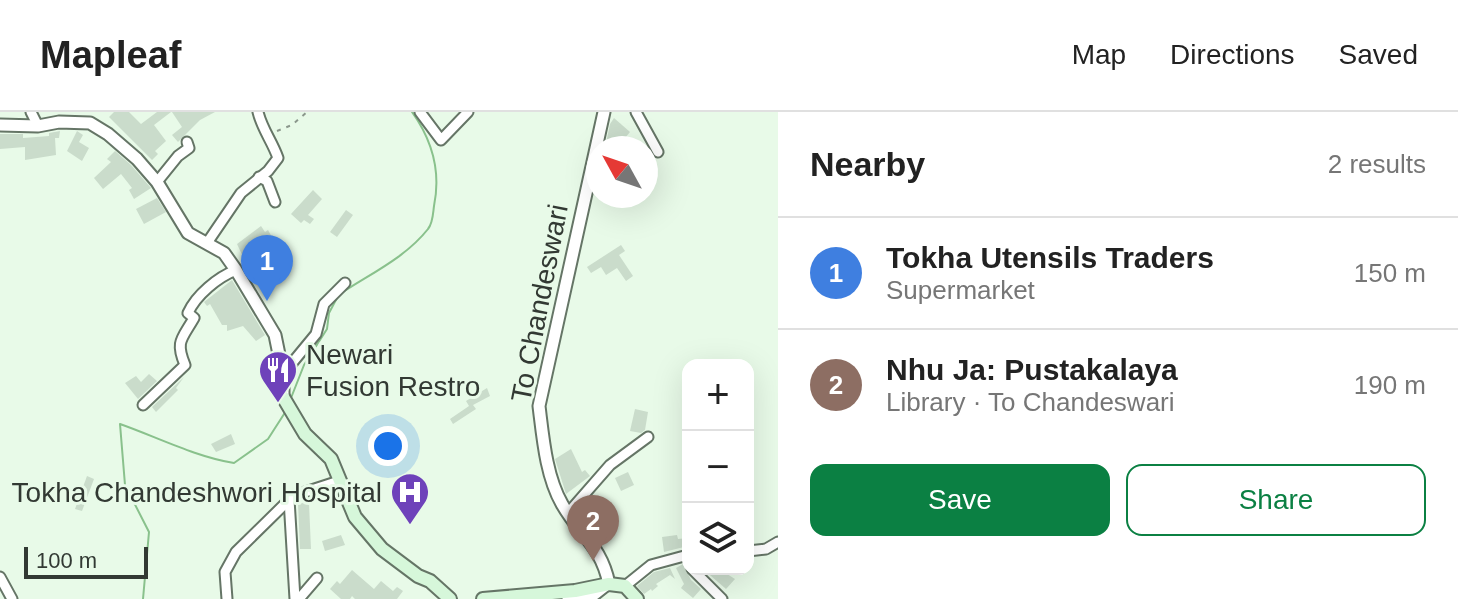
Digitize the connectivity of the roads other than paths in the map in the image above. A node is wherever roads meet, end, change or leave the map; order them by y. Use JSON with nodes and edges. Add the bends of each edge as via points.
{"nodes":[{"id":1,"x":31,"y":112,"type":"edge"},
{"id":2,"x":258,"y":112,"type":"edge"},
{"id":3,"x":420,"y":112,"type":"edge"},
{"id":4,"x":468,"y":112,"type":"edge"},
{"id":5,"x":604,"y":112,"type":"edge"},
{"id":6,"x":636,"y":112,"type":"edge"},
{"id":7,"x":79,"y":117,"type":"edge"},
{"id":8,"x":0,"y":125,"type":"edge"},
{"id":9,"x":38,"y":126,"type":"junction"},
{"id":10,"x":649,"y":136,"type":"edge"},
{"id":11,"x":187,"y":142,"type":"dead end"},
{"id":12,"x":259,"y":177,"type":"junction"},
{"id":13,"x":157,"y":182,"type":"junction"},
{"id":14,"x":275,"y":202,"type":"dead end"},
{"id":15,"x":207,"y":243,"type":"junction"},
{"id":16,"x":236,"y":270,"type":"junction"},
{"id":17,"x":345,"y":283,"type":"dead end"},
{"id":18,"x":283,"y":374,"type":"junction"},
{"id":19,"x":283,"y":397,"type":"joint"},
{"id":20,"x":143,"y":405,"type":"dead end"},
{"id":21,"x":648,"y":437,"type":"dead end"},
{"id":22,"x":339,"y":481,"type":"junction"},
{"id":23,"x":289,"y":499,"type":"junction"},
{"id":24,"x":568,"y":513,"type":"junction"},
{"id":25,"x":778,"y":542,"type":"edge"},
{"id":26,"x":754,"y":550,"type":"edge"},
{"id":27,"x":682,"y":558,"type":"edge"},
{"id":28,"x":698,"y":575,"type":"edge"},
{"id":29,"x":0,"y":577,"type":"edge"},
{"id":30,"x":317,"y":578,"type":"dead end"},
{"id":31,"x":609,"y":584,"type":"junction"},
{"id":32,"x":625,"y":586,"type":"junction"},
{"id":33,"x":595,"y":597,"type":"edge"},
{"id":34,"x":12,"y":599,"type":"edge"},
{"id":35,"x":227,"y":599,"type":"edge"},
{"id":36,"x":297,"y":599,"type":"edge"},
{"id":37,"x":450,"y":599,"type":"edge"},
{"id":38,"x":483,"y":599,"type":"edge"},
{"id":39,"x":567,"y":599,"type":"edge"},
{"id":40,"x":637,"y":599,"type":"edge"},
{"id":41,"x":722,"y":599,"type":"edge"}],
"edges":[{"from":1,"to":9,"type":"street"},
{"from":2,"to":12,"type":"street","via":[[278,158]]},
{"from":3,"to":4,"type":"street","via":[[441,140]]},
{"from":5,"to":24,"type":"street","name":"To Chandeswari","via":[[539,406],[545,453]]},
{"from":6,"to":10,"type":"street"},
{"from":7,"to":9,"type":"street"},
{"from":7,"to":13,"type":"street","via":[[108,134]]},
{"from":8,"to":9,"type":"street"},
{"from":11,"to":13,"type":"street","via":[[189,148]]},
{"from":12,"to":14,"type":"street","via":[[267,181]]},
{"from":12,"to":15,"type":"street","via":[[241,193]]},
{"from":13,"to":15,"type":"street","via":[[188,233]]},
{"from":15,"to":16,"type":"street","via":[[224,253]]},
{"from":16,"to":18,"type":"street","via":[[275,335]]},
{"from":16,"to":20,"type":"street","via":[[189,309],[194,318],[178,348],[185,365]]},
{"from":17,"to":18,"type":"street","via":[[324,304],[316,334]]},
{"from":18,"to":19,"type":"street"},
{"from":19,"to":22,"type":"main road","via":[[305,434],[331,459]]},
{"from":21,"to":24,"type":"street","via":[[610,465]]},
{"from":22,"to":23,"type":"street"},
{"from":22,"to":37,"type":"main road","via":[[355,517],[382,549]]},
{"from":23,"to":35,"type":"street","via":[[229,563]]},
{"from":23,"to":36,"type":"street"},
{"from":24,"to":31,"type":"street","name":"To Chandeswari","via":[[605,563]]},
{"from":25,"to":26,"type":"street"},
{"from":27,"to":32,"type":"street","via":[[651,565]]},
{"from":28,"to":41,"type":"street"},
{"from":29,"to":34,"type":"street"},
{"from":30,"to":36,"type":"street"},
{"from":31,"to":32,"type":"main road"},
{"from":31,"to":33,"type":"street"},
{"from":31,"to":38,"type":"main road"},
{"from":32,"to":40,"type":"main road"},
{"from":33,"to":39,"type":"street"}]}
